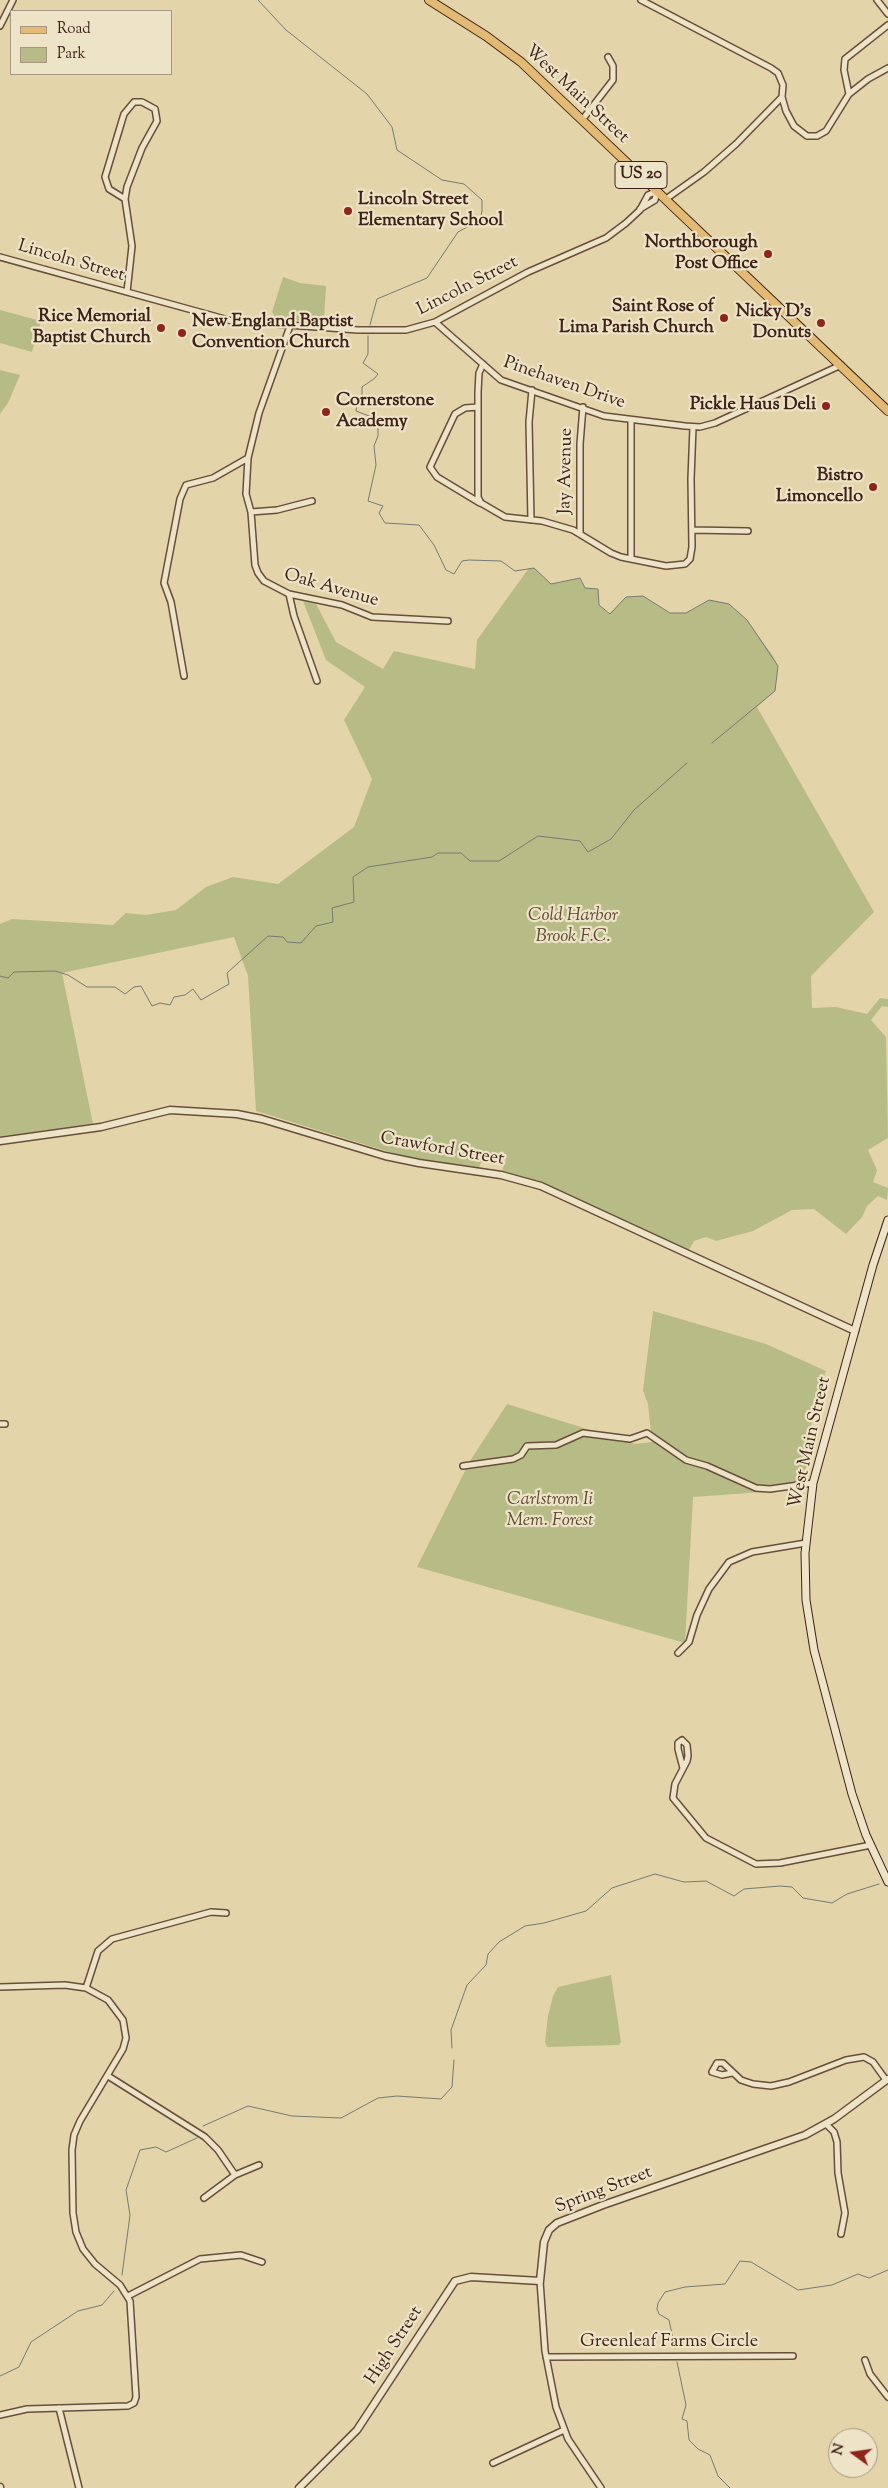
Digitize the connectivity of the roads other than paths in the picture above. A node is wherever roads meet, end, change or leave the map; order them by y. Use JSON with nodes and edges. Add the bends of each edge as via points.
{"nodes":[{"id":1,"x":14,"y":0,"type":"edge"},
{"id":2,"x":429,"y":0,"type":"edge"},
{"id":3,"x":641,"y":0,"type":"edge"},
{"id":4,"x":878,"y":0,"type":"edge"},
{"id":5,"x":888,"y":14,"type":"edge"},
{"id":6,"x":888,"y":25,"type":"edge"},
{"id":7,"x":0,"y":26,"type":"edge"},
{"id":8,"x":608,"y":58,"type":"dead end"},
{"id":9,"x":888,"y":68,"type":"edge"},
{"id":10,"x":849,"y":94,"type":"junction"},
{"id":11,"x":782,"y":97,"type":"junction"},
{"id":12,"x":582,"y":120,"type":"junction"},
{"id":13,"x":657,"y":191,"type":"junction"},
{"id":14,"x":666,"y":199,"type":"junction"},
{"id":15,"x":126,"y":200,"type":"junction"},
{"id":16,"x":0,"y":256,"type":"edge"},
{"id":17,"x":127,"y":292,"type":"junction"},
{"id":18,"x":435,"y":322,"type":"junction"},
{"id":19,"x":290,"y":326,"type":"junction"},
{"id":20,"x":483,"y":364,"type":"junction"},
{"id":21,"x":841,"y":365,"type":"junction"},
{"id":22,"x":532,"y":390,"type":"junction"},
{"id":23,"x":478,"y":407,"type":"junction"},
{"id":24,"x":583,"y":408,"type":"junction"},
{"id":25,"x":887,"y":410,"type":"edge"},
{"id":26,"x":631,"y":420,"type":"junction"},
{"id":27,"x":693,"y":427,"type":"junction"},
{"id":28,"x":248,"y":458,"type":"junction"},
{"id":29,"x":312,"y":501,"type":"dead end"},
{"id":30,"x":480,"y":503,"type":"junction"},
{"id":31,"x":251,"y":512,"type":"junction"},
{"id":32,"x":531,"y":520,"type":"junction"},
{"id":33,"x":692,"y":530,"type":"junction"},
{"id":34,"x":748,"y":531,"type":"dead end"},
{"id":35,"x":580,"y":534,"type":"junction"},
{"id":36,"x":631,"y":559,"type":"junction"},
{"id":37,"x":289,"y":594,"type":"junction"},
{"id":38,"x":448,"y":621,"type":"dead end"},
{"id":39,"x":184,"y":676,"type":"dead end"},
{"id":40,"x":317,"y":681,"type":"dead end"},
{"id":41,"x":0,"y":1141,"type":"edge"},
{"id":42,"x":888,"y":1220,"type":"edge"},
{"id":43,"x":855,"y":1331,"type":"junction"},
{"id":44,"x":463,"y":1466,"type":"dead end"},
{"id":45,"x":813,"y":1483,"type":"junction"},
{"id":46,"x":806,"y":1543,"type":"junction"},
{"id":47,"x":678,"y":1653,"type":"dead end"},
{"id":48,"x":683,"y":1768,"type":"junction"},
{"id":49,"x":871,"y":1845,"type":"junction"},
{"id":50,"x":888,"y":1882,"type":"edge"},
{"id":51,"x":226,"y":1913,"type":"dead end"},
{"id":52,"x":0,"y":1987,"type":"edge"},
{"id":53,"x":86,"y":1988,"type":"junction"},
{"id":54,"x":732,"y":2073,"type":"dead end"},
{"id":55,"x":108,"y":2076,"type":"junction"},
{"id":56,"x":887,"y":2080,"type":"edge"},
{"id":57,"x":826,"y":2124,"type":"junction"},
{"id":58,"x":259,"y":2165,"type":"dead end"},
{"id":59,"x":235,"y":2175,"type":"junction"},
{"id":60,"x":204,"y":2198,"type":"dead end"},
{"id":61,"x":841,"y":2234,"type":"dead end"},
{"id":62,"x":262,"y":2262,"type":"dead end"},
{"id":63,"x":540,"y":2282,"type":"junction"},
{"id":64,"x":128,"y":2296,"type":"junction"},
{"id":65,"x":793,"y":2356,"type":"dead end"},
{"id":66,"x":546,"y":2357,"type":"junction"},
{"id":67,"x":865,"y":2360,"type":"dead end"},
{"id":68,"x":888,"y":2397,"type":"edge"},
{"id":69,"x":59,"y":2408,"type":"junction"},
{"id":70,"x":0,"y":2415,"type":"edge"},
{"id":71,"x":564,"y":2430,"type":"junction"},
{"id":72,"x":493,"y":2463,"type":"dead end"},
{"id":73,"x":79,"y":2488,"type":"edge"},
{"id":74,"x":299,"y":2488,"type":"edge"},
{"id":75,"x":601,"y":2488,"type":"edge"}],
"edges":[{"from":1,"to":7,"type":"street"},
{"from":2,"to":12,"type":"main road","name":"West Main Street","number":"US 20","via":[[514,56]]},
{"from":3,"to":11,"type":"street","via":[[771,68],[782,80]]},
{"from":4,"to":5,"type":"street"},
{"from":6,"to":10,"type":"street","via":[[845,58]]},
{"from":8,"to":12,"type":"street","via":[[613,80]]},
{"from":9,"to":10,"type":"street"},
{"from":10,"to":11,"type":"street","via":[[826,131],[813,137],[794,126]]},
{"from":11,"to":14,"type":"street","via":[[724,155]]},
{"from":12,"to":13,"type":"main road","name":"West Main Street","number":"US 20"},
{"from":13,"to":14,"type":"main road","name":"West Main Street","number":"US 20"},
{"from":13,"to":18,"type":"street","name":"Lincoln Street","via":[[655,200],[606,238],[528,272]]},
{"from":14,"to":21,"type":"main road","name":"West Main Street","number":"US 20"},
{"from":15,"to":15,"type":"street","via":[[133,167],[157,121],[155,109],[142,102],[134,102],[124,114],[105,177],[109,189]]},
{"from":15,"to":17,"type":"street","via":[[132,246]]},
{"from":16,"to":17,"type":"street","name":"Lincoln Street"},
{"from":17,"to":19,"type":"street","name":"Lincoln Street","via":[[222,319]]},
{"from":18,"to":19,"type":"street","name":"Lincoln Street","via":[[417,328],[388,331]]},
{"from":18,"to":20,"type":"street","name":"Pinehaven Drive"},
{"from":19,"to":28,"type":"street","name":"Oak Avenue","via":[[259,413]]},
{"from":20,"to":22,"type":"street","name":"Pinehaven Drive","via":[[501,380]]},
{"from":20,"to":23,"type":"street","via":[[478,377]]},
{"from":21,"to":25,"type":"main road","name":"West Main Street","number":"US 20"},
{"from":21,"to":27,"type":"street","name":"Pinehaven Drive","via":[[724,419]]},
{"from":22,"to":24,"type":"street","name":"Pinehaven Drive"},
{"from":22,"to":32,"type":"street","via":[[529,422]]},
{"from":23,"to":30,"type":"street"},
{"from":23,"to":30,"type":"street","via":[[465,408],[455,414],[430,467],[437,477]]},
{"from":24,"to":26,"type":"street","name":"Pinehaven Drive","via":[[604,416]]},
{"from":24,"to":35,"type":"street","name":"Jay Avenue"},
{"from":26,"to":27,"type":"street","name":"Pinehaven Drive"},
{"from":26,"to":36,"type":"street"},
{"from":27,"to":33,"type":"street"},
{"from":28,"to":31,"type":"street","name":"Oak Avenue","via":[[246,489]]},
{"from":28,"to":39,"type":"street","via":[[212,478],[186,485],[180,498],[164,583],[171,602]]},
{"from":29,"to":31,"type":"street","via":[[277,510]]},
{"from":30,"to":32,"type":"street","via":[[505,517]]},
{"from":31,"to":37,"type":"street","name":"Oak Avenue","via":[[256,569],[264,581]]},
{"from":32,"to":35,"type":"street","via":[[558,525]]},
{"from":33,"to":34,"type":"street"},
{"from":33,"to":36,"type":"street","via":[[691,556],[685,564],[666,566]]},
{"from":35,"to":36,"type":"street","via":[[611,553]]},
{"from":37,"to":38,"type":"street","name":"Oak Avenue","via":[[342,605],[372,617]]},
{"from":37,"to":40,"type":"street"},
{"from":41,"to":43,"type":"street","name":"Crawford Street","via":[[107,1126],[170,1110],[237,1114],[262,1119],[385,1156],[501,1175],[553,1190]]},
{"from":42,"to":43,"type":"main road","name":"West Main Street"},
{"from":43,"to":45,"type":"main road","name":"West Main Street"},
{"from":44,"to":45,"type":"street","via":[[513,1459],[527,1446],[556,1445],[583,1433],[630,1440],[647,1433],[686,1460],[756,1488]]},
{"from":45,"to":46,"type":"main road","name":"West Main Street"},
{"from":46,"to":47,"type":"street","via":[[752,1552],[729,1562],[709,1589],[689,1642]]},
{"from":46,"to":49,"type":"main road","name":"West Main Street","via":[[806,1600],[811,1638],[852,1794]]},
{"from":48,"to":48,"type":"street","via":[[688,1749],[682,1740],[678,1749]]},
{"from":48,"to":49,"type":"street","via":[[674,1784],[673,1798],[706,1838],[756,1864],[780,1863]]},
{"from":49,"to":50,"type":"main road","name":"West Main Street"},
{"from":51,"to":53,"type":"street","via":[[211,1912],[112,1938],[98,1951]]},
{"from":52,"to":53,"type":"street","via":[[66,1985]]},
{"from":53,"to":55,"type":"street","via":[[113,2004],[125,2027],[123,2049]]},
{"from":54,"to":56,"type":"street","via":[[753,2084],[771,2086],[864,2057],[873,2062]]},
{"from":55,"to":59,"type":"street","via":[[205,2137]]},
{"from":55,"to":64,"type":"street","via":[[80,2121],[73,2140],[74,2220],[77,2238],[86,2254]]},
{"from":56,"to":57,"type":"street","name":"Spring Street"},
{"from":57,"to":61,"type":"street","via":[[838,2142],[838,2173],[845,2213]]},
{"from":57,"to":63,"type":"street","name":"Spring Street","via":[[805,2135],[557,2224],[549,2230],[544,2242]]},
{"from":58,"to":59,"type":"street"},
{"from":59,"to":60,"type":"street"},
{"from":62,"to":64,"type":"street","via":[[241,2255],[200,2259]]},
{"from":63,"to":66,"type":"street","name":"Spring Street"},
{"from":63,"to":74,"type":"street","name":"High Street","via":[[471,2277],[455,2281],[357,2430]]},
{"from":64,"to":69,"type":"street","via":[[136,2397],[133,2404]]},
{"from":65,"to":66,"type":"street","name":"Greenleaf Farms Circle"},
{"from":66,"to":71,"type":"street","name":"Spring Street"},
{"from":67,"to":68,"type":"street","via":[[870,2374]]},
{"from":69,"to":70,"type":"street","via":[[25,2409]]},
{"from":69,"to":73,"type":"street"},
{"from":71,"to":72,"type":"street"},
{"from":71,"to":75,"type":"street","name":"Spring Street"}]}
